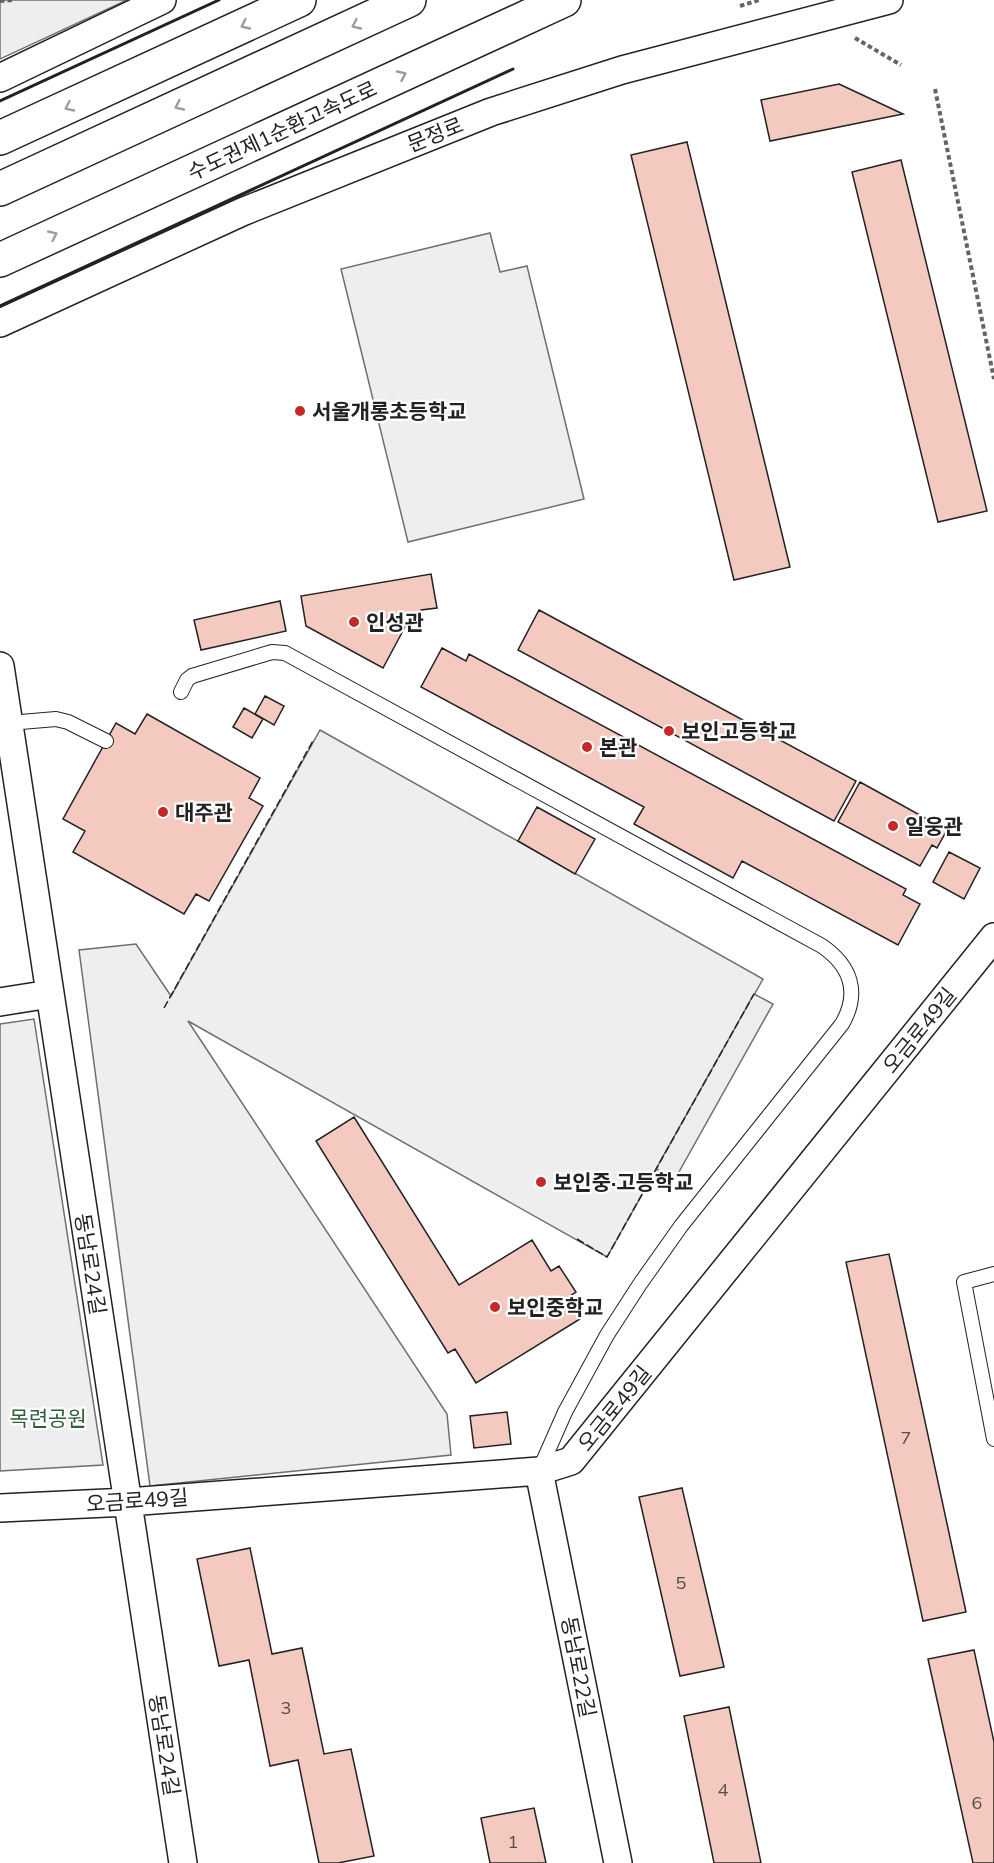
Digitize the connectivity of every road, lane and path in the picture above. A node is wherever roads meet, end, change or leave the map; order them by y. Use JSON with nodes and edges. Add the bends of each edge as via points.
{"nodes":[{"id":1,"x":13,"y":0,"type":"edge"},
{"id":2,"x":162,"y":0,"type":"edge"},
{"id":3,"x":298,"y":0,"type":"edge"},
{"id":4,"x":409,"y":0,"type":"edge"},
{"id":5,"x":564,"y":0,"type":"edge"},
{"id":6,"x":889,"y":0,"type":"edge"},
{"id":7,"x":0,"y":1,"type":"edge"},
{"id":8,"x":0,"y":78,"type":"edge"},
{"id":9,"x":935,"y":89,"type":"dead end"},
{"id":10,"x":0,"y":138,"type":"edge"},
{"id":11,"x":0,"y":189,"type":"edge"},
{"id":12,"x":0,"y":260,"type":"edge"},
{"id":13,"x":0,"y":323,"type":"edge"},
{"id":14,"x":994,"y":379,"type":"edge"},
{"id":15,"x":0,"y":666,"type":"edge"},
{"id":16,"x":181,"y":692,"type":"dead end"},
{"id":17,"x":9,"y":723,"type":"junction"},
{"id":18,"x":106,"y":741,"type":"dead end"},
{"id":19,"x":994,"y":937,"type":"edge"},
{"id":20,"x":50,"y":994,"type":"junction"},
{"id":21,"x":0,"y":1002,"type":"edge"},
{"id":22,"x":994,"y":1274,"type":"edge"},
{"id":23,"x":994,"y":1439,"type":"edge"},
{"id":24,"x":539,"y":1471,"type":"junction"},
{"id":25,"x":128,"y":1502,"type":"junction"},
{"id":26,"x":0,"y":1508,"type":"edge"},
{"id":27,"x":183,"y":1863,"type":"edge"},
{"id":28,"x":618,"y":1863,"type":"edge"}],
"edges":[{"from":1,"to":7,"type":"path"},
{"from":2,"to":8,"type":"street"},
{"from":3,"to":10,"type":"highway","one_way":true},
{"from":4,"to":11,"type":"highway","one_way":true},
{"from":12,"to":5,"type":"highway","name":"수도권제1순환고속도로","one_way":true},
{"from":6,"to":13,"type":"street","name":"문정로","via":[[622,70],[490,112],[242,212]]},
{"from":9,"to":14,"type":"path"},
{"from":15,"to":17,"type":"street","name":"동남로24길"},
{"from":16,"to":24,"type":"lane","via":[[192,676],[272,652],[285,653],[822,946],[844,967],[852,998],[842,1024],[681,1226],[640,1284],[565,1412]]},
{"from":17,"to":18,"type":"lane","via":[[56,719]]},
{"from":17,"to":20,"type":"street","name":"동남로24길"},
{"from":19,"to":24,"type":"street","name":"오금로49길","via":[[571,1461]]},
{"from":20,"to":21,"type":"street"},
{"from":20,"to":25,"type":"street","name":"동남로24길"},
{"from":22,"to":23,"type":"lane","via":[[964,1282]]},
{"from":24,"to":25,"type":"street","name":"오금로49길"},
{"from":24,"to":28,"type":"street","name":"동남로22길"},
{"from":25,"to":26,"type":"street","name":"오금로49길"},
{"from":25,"to":27,"type":"street","name":"동남로24길"}]}
